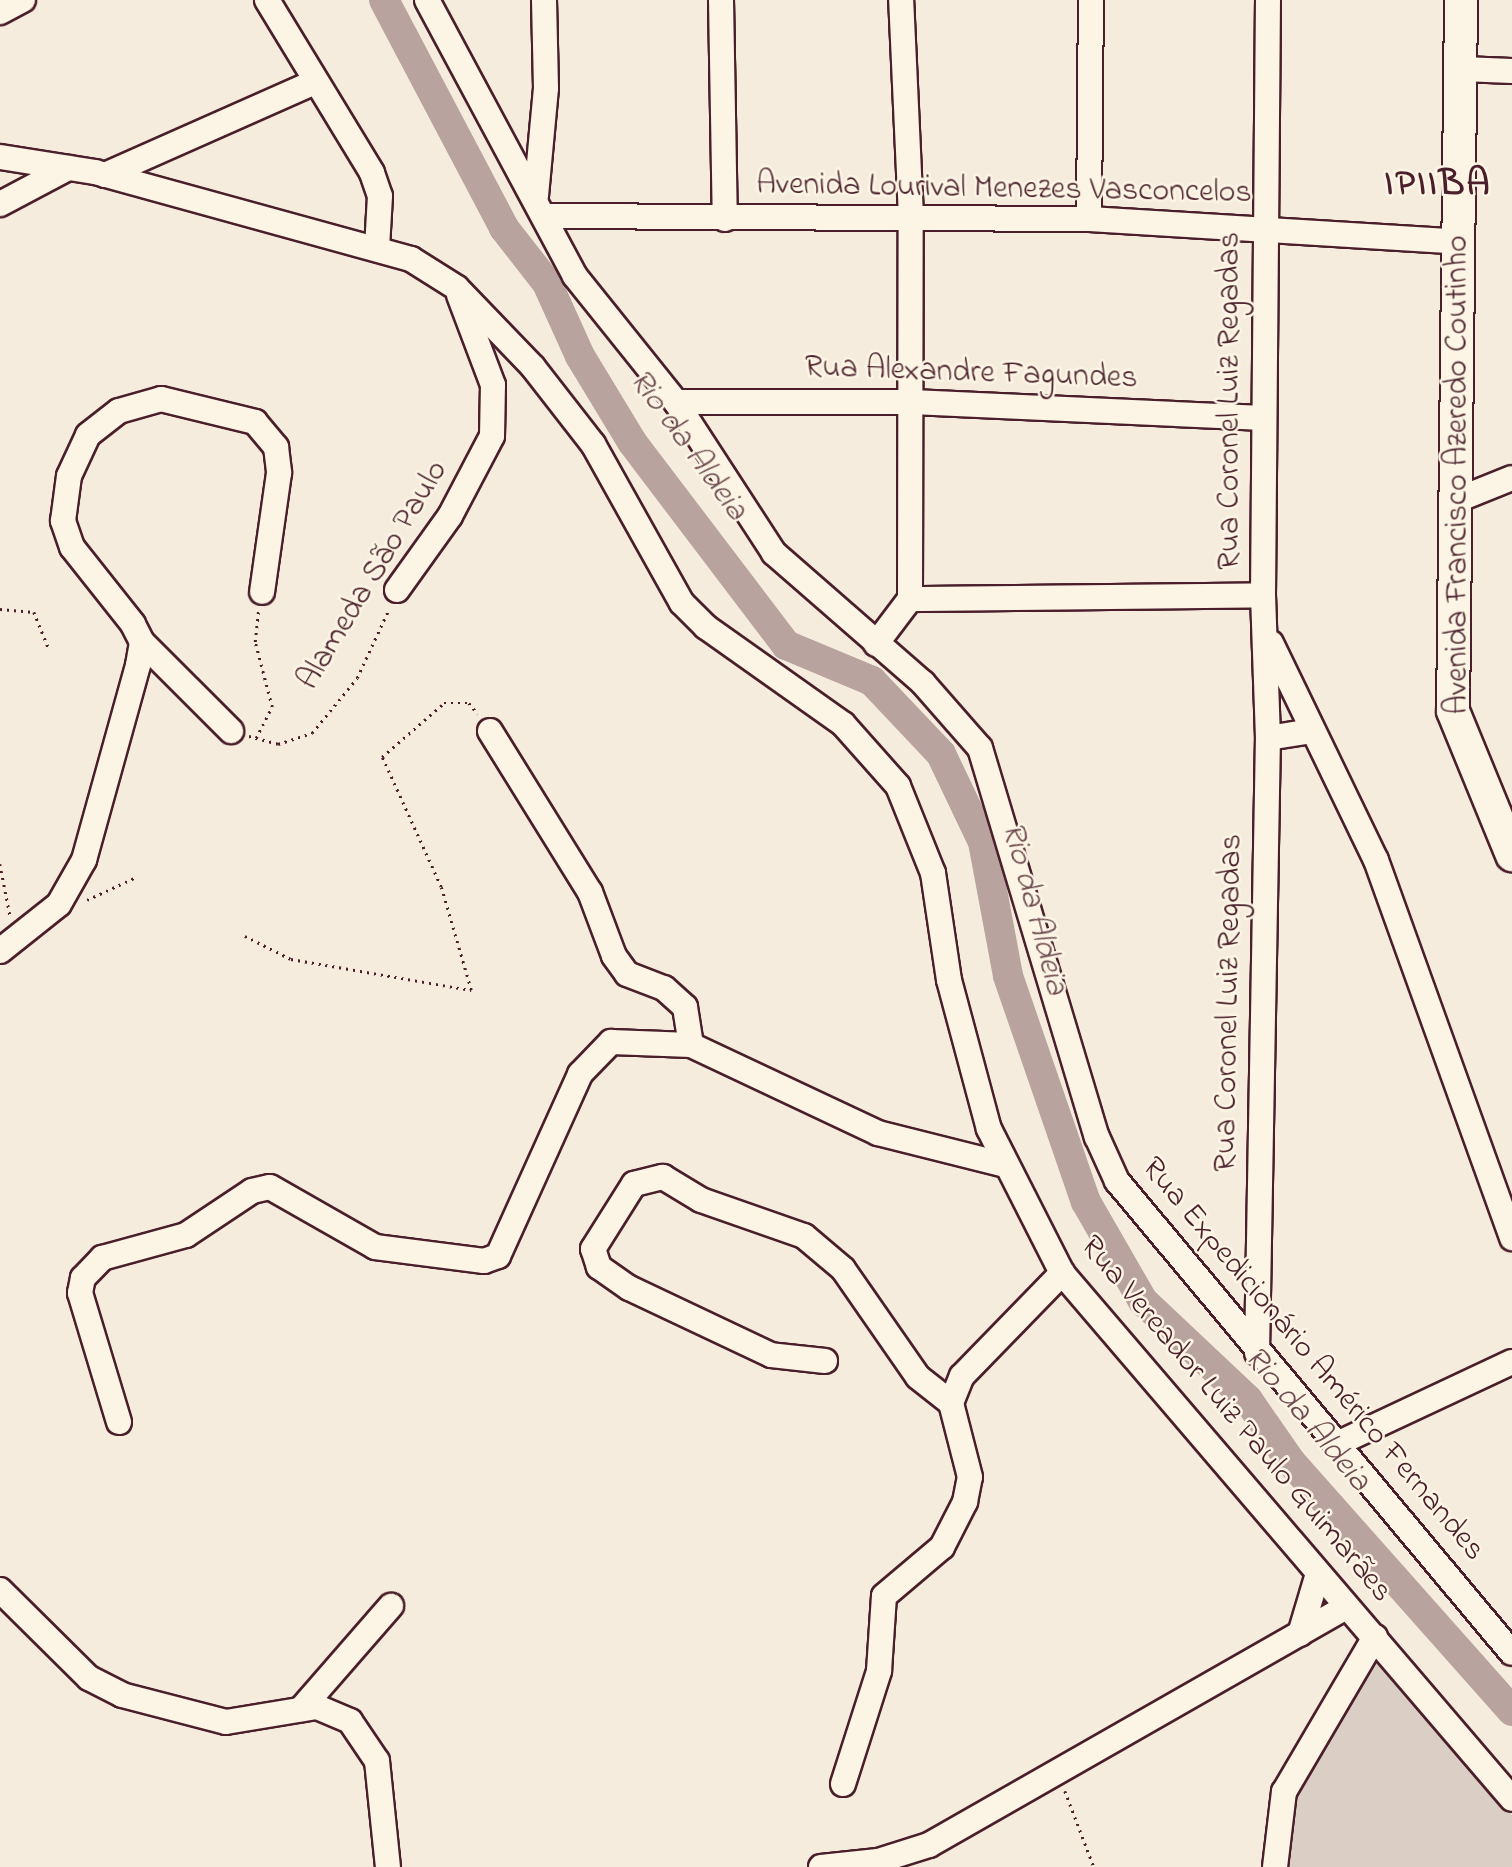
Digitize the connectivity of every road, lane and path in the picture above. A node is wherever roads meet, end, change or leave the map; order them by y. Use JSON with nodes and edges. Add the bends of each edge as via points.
{"nodes":[{"id":1,"x":23,"y":0,"type":"edge"},
{"id":2,"x":267,"y":0,"type":"edge"},
{"id":3,"x":427,"y":0,"type":"edge"},
{"id":4,"x":544,"y":0,"type":"edge"},
{"id":5,"x":721,"y":0,"type":"edge"},
{"id":6,"x":901,"y":0,"type":"edge"},
{"id":7,"x":1091,"y":0,"type":"edge"},
{"id":8,"x":1268,"y":0,"type":"edge"},
{"id":9,"x":1461,"y":0,"type":"edge"},
{"id":10,"x":0,"y":12,"type":"edge"},
{"id":11,"x":1462,"y":69,"type":"junction"},
{"id":12,"x":1512,"y":71,"type":"edge"},
{"id":13,"x":315,"y":82,"type":"junction"},
{"id":14,"x":0,"y":157,"type":"edge"},
{"id":15,"x":68,"y":168,"type":"junction"},
{"id":16,"x":105,"y":175,"type":"junction"},
{"id":17,"x":0,"y":205,"type":"edge"},
{"id":18,"x":541,"y":206,"type":"junction"},
{"id":19,"x":911,"y":217,"type":"junction"},
{"id":20,"x":725,"y":219,"type":"junction"},
{"id":21,"x":1090,"y":219,"type":"junction"},
{"id":22,"x":1266,"y":228,"type":"junction"},
{"id":23,"x":1460,"y":243,"type":"junction"},
{"id":24,"x":377,"y":248,"type":"junction"},
{"id":25,"x":457,"y":288,"type":"junction"},
{"id":26,"x":676,"y":402,"type":"junction"},
{"id":27,"x":912,"y":402,"type":"junction"},
{"id":28,"x":1264,"y":418,"type":"junction"},
{"id":29,"x":1512,"y":478,"type":"edge"},
{"id":30,"x":1455,"y":501,"type":"junction"},
{"id":31,"x":397,"y":590,"type":"joint"},
{"id":32,"x":262,"y":592,"type":"joint"},
{"id":33,"x":1263,"y":595,"type":"junction"},
{"id":34,"x":909,"y":599,"type":"junction"},
{"id":35,"x":0,"y":609,"type":"edge"},
{"id":36,"x":1268,"y":635,"type":"junction"},
{"id":37,"x":142,"y":642,"type":"junction"},
{"id":38,"x":877,"y":644,"type":"junction"},
{"id":39,"x":49,"y":649,"type":"dead end"},
{"id":40,"x":231,"y":731,"type":"joint"},
{"id":41,"x":490,"y":731,"type":"joint"},
{"id":42,"x":1312,"y":731,"type":"junction"},
{"id":43,"x":256,"y":738,"type":"junction"},
{"id":44,"x":1268,"y":738,"type":"junction"},
{"id":45,"x":1503,"y":808,"type":"edge"},
{"id":46,"x":1512,"y":855,"type":"edge"},
{"id":47,"x":0,"y":864,"type":"edge"},
{"id":48,"x":136,"y":877,"type":"dead end"},
{"id":49,"x":76,"y":905,"type":"dead end"},
{"id":50,"x":245,"y":936,"type":"dead end"},
{"id":51,"x":5,"y":947,"type":"edge"},
{"id":52,"x":691,"y":1045,"type":"junction"},
{"id":53,"x":1005,"y":1165,"type":"junction"},
{"id":54,"x":1512,"y":1238,"type":"edge"},
{"id":55,"x":1062,"y":1273,"type":"junction"},
{"id":56,"x":1257,"y":1353,"type":"junction"},
{"id":57,"x":825,"y":1361,"type":"dead end"},
{"id":58,"x":1512,"y":1362,"type":"edge"},
{"id":59,"x":951,"y":1403,"type":"junction"},
{"id":60,"x":119,"y":1422,"type":"dead end"},
{"id":61,"x":1339,"y":1443,"type":"junction"},
{"id":62,"x":1317,"y":1577,"type":"junction"},
{"id":63,"x":0,"y":1590,"type":"edge"},
{"id":64,"x":391,"y":1606,"type":"dead end"},
{"id":65,"x":1346,"y":1607,"type":"junction"},
{"id":66,"x":1300,"y":1634,"type":"junction"},
{"id":67,"x":1375,"y":1637,"type":"junction"},
{"id":68,"x":1512,"y":1653,"type":"edge"},
{"id":69,"x":301,"y":1709,"type":"junction"},
{"id":70,"x":1057,"y":1772,"type":"junction"},
{"id":71,"x":843,"y":1784,"type":"dead end"},
{"id":72,"x":1512,"y":1799,"type":"edge"},
{"id":73,"x":388,"y":1867,"type":"edge"},
{"id":74,"x":821,"y":1867,"type":"edge"},
{"id":75,"x":1094,"y":1867,"type":"edge"},
{"id":76,"x":1275,"y":1867,"type":"edge"}],
"edges":[{"from":1,"to":10,"type":"street"},
{"from":2,"to":13,"type":"street"},
{"from":3,"to":18,"type":"street","name":"Rua Expedicionário Américo Fernandes"},
{"from":4,"to":18,"type":"street"},
{"from":5,"to":20,"type":"street"},
{"from":6,"to":19,"type":"street"},
{"from":7,"to":21,"type":"street"},
{"from":8,"to":22,"type":"street","name":"Rua Coronel Luiz Regadas"},
{"from":9,"to":11,"type":"main road","name":"Avenida Francisco Azeredo Coutinho"},
{"from":11,"to":12,"type":"street"},
{"from":11,"to":23,"type":"main road","name":"Avenida Francisco Azeredo Coutinho"},
{"from":13,"to":16,"type":"street"},
{"from":13,"to":24,"type":"street","via":[[372,173],[380,196]]},
{"from":14,"to":15,"type":"street","name":"Rua Vereador Luiz Paulo Guimarães"},
{"from":15,"to":16,"type":"street","name":"Rua Vereador Luiz Paulo Guimarães"},
{"from":15,"to":17,"type":"street"},
{"from":16,"to":24,"type":"street","name":"Rua Vereador Luiz Paulo Guimarães"},
{"from":18,"to":20,"type":"street","name":"Avenida Lourival Menezes Vasconcelos"},
{"from":18,"to":26,"type":"street","name":"Rua Expedicionário Américo Fernandes","via":[[575,276]]},
{"from":19,"to":20,"type":"street","name":"Avenida Lourival Menezes Vasconcelos"},
{"from":19,"to":21,"type":"street","name":"Avenida Lourival Menezes Vasconcelos"},
{"from":19,"to":27,"type":"street"},
{"from":21,"to":22,"type":"street","name":"Avenida Lourival Menezes Vasconcelos"},
{"from":22,"to":23,"type":"street","name":"Avenida Lourival Menezes Vasconcelos"},
{"from":22,"to":28,"type":"street","name":"Rua Coronel Luiz Regadas"},
{"from":23,"to":30,"type":"main road","name":"Avenida Francisco Azeredo Coutinho"},
{"from":24,"to":25,"type":"street","name":"Rua Vereador Luiz Paulo Guimarães","via":[[432,269]]},
{"from":25,"to":31,"type":"street","name":"Alameda São Paulo","via":[[493,385],[492,436],[456,506]]},
{"from":25,"to":53,"type":"street","name":"Rua Vereador Luiz Paulo Guimarães","via":[[533,367],[593,444],[682,603],[706,627],[843,724],[898,786],[924,840],[971,1070]]},
{"from":26,"to":27,"type":"street","name":"Rua Alexandre Fagundes"},
{"from":26,"to":38,"type":"street","name":"Rua Expedicionário Américo Fernandes","via":[[783,564]]},
{"from":27,"to":28,"type":"street","name":"Rua Alexandre Fagundes"},
{"from":27,"to":34,"type":"street"},
{"from":28,"to":33,"type":"street","name":"Rua Coronel Luiz Regadas"},
{"from":29,"to":30,"type":"street"},
{"from":30,"to":45,"type":"main road","name":"Avenida Francisco Azeredo Coutinho","via":[[1453,712]]},
{"from":31,"to":43,"type":"path","name":"Alameda São Paulo","via":[[357,678],[331,715],[312,733],[278,744]]},
{"from":32,"to":37,"type":"street","via":[[279,473],[267,435],[239,414],[183,401],[143,401],[119,411],[75,455],[63,521],[72,547]]},
{"from":32,"to":43,"type":"path","via":[[255,642],[272,707]]},
{"from":33,"to":34,"type":"street"},
{"from":33,"to":36,"type":"street","name":"Rua Coronel Luiz Regadas"},
{"from":34,"to":38,"type":"street"},
{"from":35,"to":39,"type":"path","via":[[34,612]]},
{"from":36,"to":42,"type":"street","name":"Rua Coronel Luiz Regadas"},
{"from":36,"to":44,"type":"street","name":"Rua Coronel Luiz Regadas"},
{"from":37,"to":40,"type":"street"},
{"from":37,"to":51,"type":"street","via":[[84,860],[59,904]]},
{"from":38,"to":56,"type":"street","name":"Rua Expedicionário Américo Fernandes","via":[[943,703],[980,748],[1112,1170]]},
{"from":40,"to":43,"type":"path","name":"Alameda São Paulo"},
{"from":41,"to":50,"type":"path","via":[[469,702],[444,703],[382,757],[441,887],[471,990],[291,959]]},
{"from":41,"to":52,"type":"street","via":[[590,892],[614,956],[627,974],[664,988],[685,1007]]},
{"from":42,"to":44,"type":"street"},
{"from":42,"to":54,"type":"street","name":"Rua Coronel Luiz Regadas","via":[[1376,860]]},
{"from":44,"to":56,"type":"street","name":"Rua Coronel Luiz Regadas"},
{"from":45,"to":46,"type":"main road","name":"Avenida Francisco Azeredo Coutinho"},
{"from":47,"to":51,"type":"path","via":[[11,894]]},
{"from":48,"to":49,"type":"path"},
{"from":52,"to":53,"type":"street","via":[[878,1133]]},
{"from":52,"to":60,"type":"street","via":[[611,1042],[595,1055],[580,1074],[510,1241],[484,1261],[375,1247],[270,1187],[252,1191],[186,1235],[102,1258],[83,1278],[80,1293]]},
{"from":53,"to":55,"type":"street","name":"Rua Vereador Luiz Paulo Guimarães"},
{"from":55,"to":59,"type":"street","via":[[977,1354]]},
{"from":55,"to":62,"type":"street","name":"Rua Vereador Luiz Paulo Guimarães"},
{"from":56,"to":61,"type":"street","name":"Rua Expedicionário Américo Fernandes"},
{"from":57,"to":59,"type":"street","via":[[771,1355],[629,1289],[599,1267],[593,1249],[634,1184],[663,1177],[701,1200],[804,1236],[844,1269],[918,1377]]},
{"from":58,"to":61,"type":"street"},
{"from":59,"to":71,"type":"street","via":[[970,1477],[965,1502],[942,1547],[884,1597],[879,1671]]},
{"from":61,"to":68,"type":"street","name":"Rua Expedicionário Américo Fernandes"},
{"from":62,"to":65,"type":"street","name":"Rua Vereador Luiz Paulo Guimarães"},
{"from":62,"to":66,"type":"street"},
{"from":63,"to":69,"type":"street","via":[[89,1678],[122,1695],[226,1722]]},
{"from":64,"to":69,"type":"street"},
{"from":65,"to":66,"type":"street"},
{"from":65,"to":67,"type":"street","name":"Rua Vereador Luiz Paulo Guimarães"},
{"from":66,"to":70,"type":"street"},
{"from":67,"to":72,"type":"street","name":"Rua Vereador Luiz Paulo Guimarães"},
{"from":67,"to":76,"type":"street","via":[[1284,1792]]},
{"from":69,"to":73,"type":"street","via":[[337,1712],[373,1747]]},
{"from":70,"to":74,"type":"street","via":[[929,1844],[878,1861]]},
{"from":70,"to":75,"type":"path"}]}
